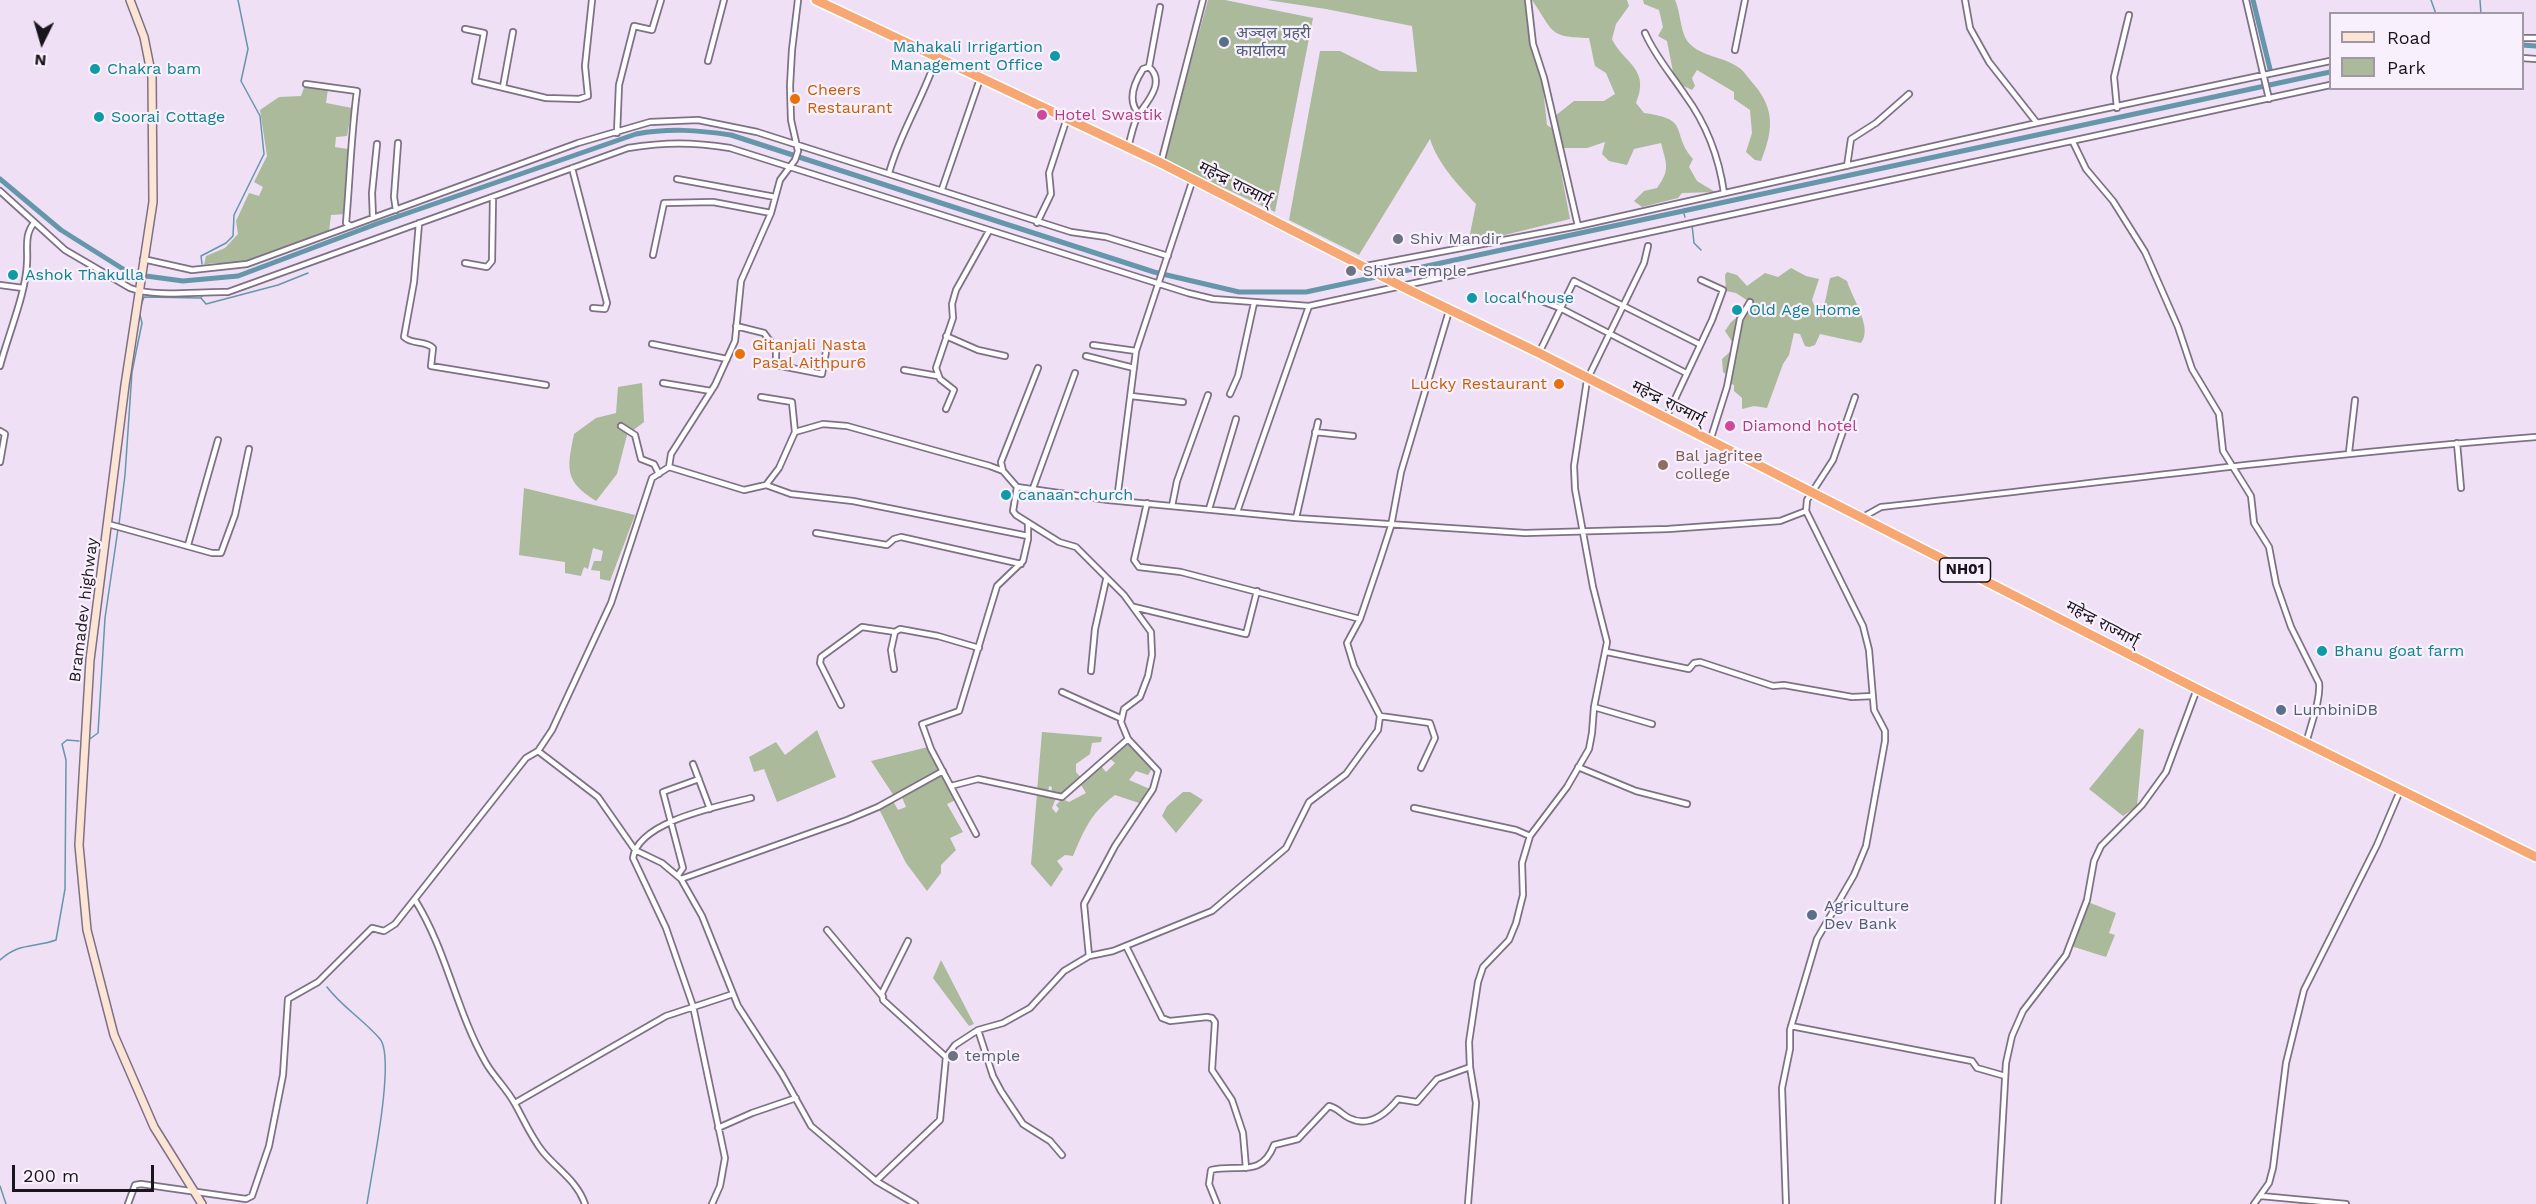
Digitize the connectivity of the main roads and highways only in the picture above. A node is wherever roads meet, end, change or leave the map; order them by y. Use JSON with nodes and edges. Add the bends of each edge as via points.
{"nodes":[{"id":1,"x":816,"y":0,"type":"edge"},
{"id":2,"x":2536,"y":857,"type":"edge"}],
"edges":[{"from":1,"to":2,"type":"highway","name":"महेन्द्र राज्मार्ग्","number":"NH01","via":[[1161,163],[2196,689]]}]}
